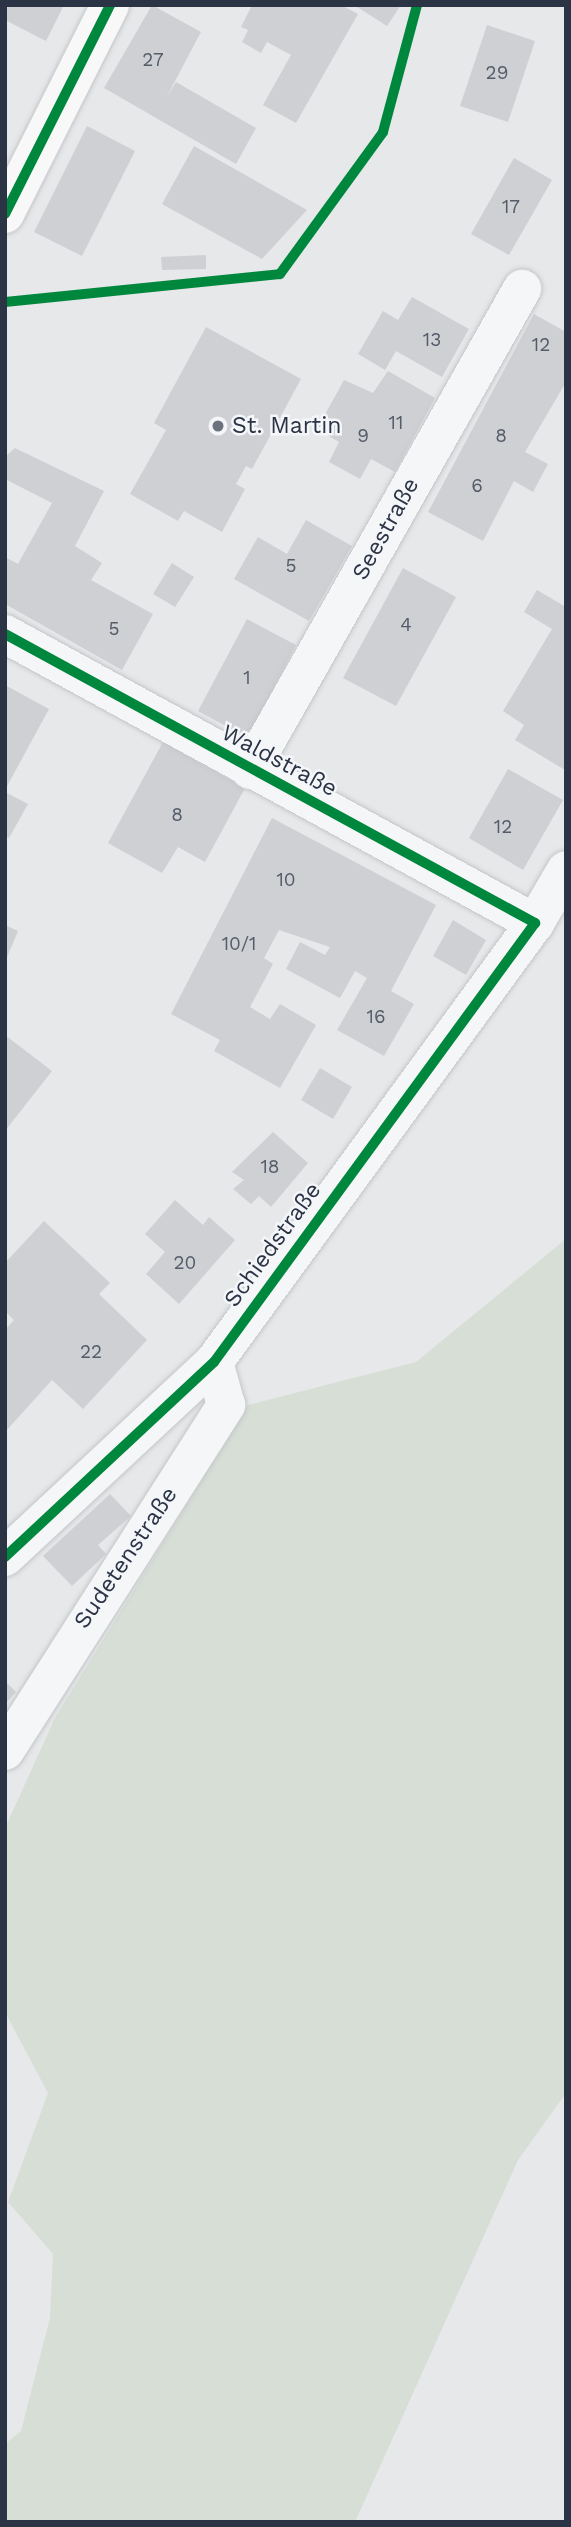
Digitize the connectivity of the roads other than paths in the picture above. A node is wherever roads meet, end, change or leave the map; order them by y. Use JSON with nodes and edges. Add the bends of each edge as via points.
{"nodes":[{"id":1,"x":110,"y":5,"type":"edge"},
{"id":2,"x":5,"y":214,"type":"edge"},
{"id":3,"x":522,"y":289,"type":"dead end"},
{"id":4,"x":5,"y":634,"type":"edge"},
{"id":5,"x":250,"y":770,"type":"junction"},
{"id":6,"x":566,"y":870,"type":"edge"},
{"id":7,"x":535,"y":923,"type":"junction"},
{"id":8,"x":214,"y":1362,"type":"junction"},
{"id":9,"x":5,"y":1557,"type":"edge"},
{"id":10,"x":5,"y":1751,"type":"edge"}],
"edges":[{"from":1,"to":2,"type":"main road"},
{"from":3,"to":5,"type":"street","name":"Seestraße"},
{"from":4,"to":5,"type":"street","name":"Waldstraße"},
{"from":5,"to":7,"type":"street","name":"Waldstraße"},
{"from":6,"to":7,"type":"street","name":"Schiedstraße"},
{"from":7,"to":8,"type":"street","name":"Schiedstraße"},
{"from":8,"to":9,"type":"street","name":"Schiedstraße"},
{"from":8,"to":10,"type":"street","name":"Sudetenstraße","via":[[226,1405]]}]}
